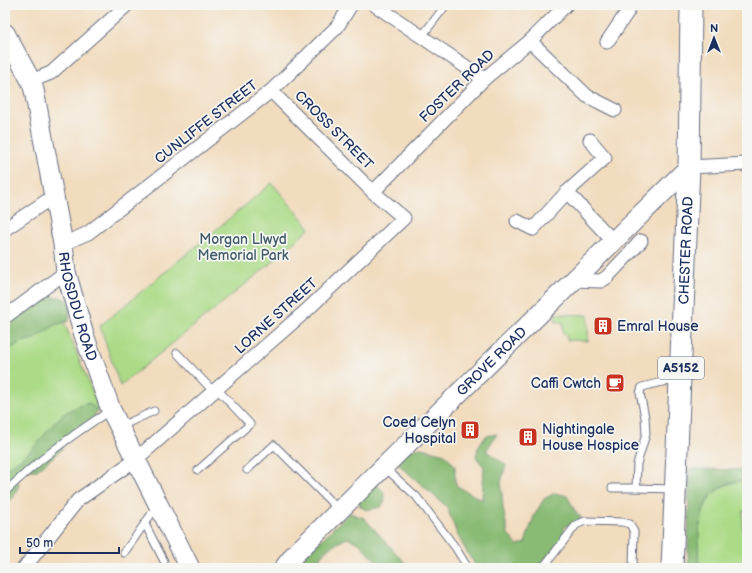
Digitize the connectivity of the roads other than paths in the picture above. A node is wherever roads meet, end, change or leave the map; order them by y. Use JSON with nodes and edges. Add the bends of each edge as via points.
{"nodes":[{"id":1,"x":127,"y":5,"type":"edge"},
{"id":2,"x":351,"y":5,"type":"edge"},
{"id":3,"x":375,"y":5,"type":"edge"},
{"id":4,"x":446,"y":5,"type":"edge"},
{"id":5,"x":566,"y":5,"type":"edge"},
{"id":6,"x":622,"y":5,"type":"edge"},
{"id":7,"x":691,"y":5,"type":"edge"},
{"id":8,"x":5,"y":33,"type":"edge"},
{"id":9,"x":422,"y":36,"type":"junction"},
{"id":10,"x":530,"y":41,"type":"junction"},
{"id":11,"x":607,"y":42,"type":"dead end"},
{"id":12,"x":484,"y":79,"type":"junction"},
{"id":13,"x":31,"y":81,"type":"junction"},
{"id":14,"x":271,"y":91,"type":"junction"},
{"id":15,"x":614,"y":110,"type":"dead end"},
{"id":16,"x":590,"y":140,"type":"dead end"},
{"id":17,"x":747,"y":164,"type":"edge"},
{"id":18,"x":689,"y":167,"type":"junction"},
{"id":19,"x":373,"y":192,"type":"junction"},
{"id":20,"x":567,"y":192,"type":"junction"},
{"id":21,"x":54,"y":196,"type":"junction"},
{"id":22,"x":517,"y":221,"type":"dead end"},
{"id":23,"x":5,"y":229,"type":"edge"},
{"id":24,"x":613,"y":241,"type":"junction"},
{"id":25,"x":641,"y":241,"type":"dead end"},
{"id":26,"x":62,"y":244,"type":"junction"},
{"id":27,"x":66,"y":272,"type":"junction"},
{"id":28,"x":573,"y":280,"type":"junction"},
{"id":29,"x":5,"y":317,"type":"edge"},
{"id":30,"x":176,"y":353,"type":"dead end"},
{"id":31,"x":680,"y":381,"type":"junction"},
{"id":32,"x":216,"y":390,"type":"junction"},
{"id":33,"x":111,"y":410,"type":"junction"},
{"id":34,"x":154,"y":411,"type":"dead end"},
{"id":35,"x":119,"y":427,"type":"junction"},
{"id":36,"x":135,"y":460,"type":"junction"},
{"id":37,"x":384,"y":466,"type":"junction"},
{"id":38,"x":198,"y":470,"type":"dead end"},
{"id":39,"x":247,"y":470,"type":"dead end"},
{"id":40,"x":612,"y":488,"type":"dead end"},
{"id":41,"x":636,"y":488,"type":"junction"},
{"id":42,"x":675,"y":489,"type":"junction"},
{"id":43,"x":5,"y":492,"type":"edge"},
{"id":44,"x":158,"y":505,"type":"junction"},
{"id":45,"x":339,"y":510,"type":"junction"},
{"id":46,"x":145,"y":524,"type":"junction"},
{"id":47,"x":124,"y":553,"type":"dead end"},
{"id":48,"x":164,"y":562,"type":"dead end"},
{"id":49,"x":292,"y":564,"type":"edge"},
{"id":50,"x":633,"y":566,"type":"dead end"},
{"id":51,"x":24,"y":568,"type":"edge"},
{"id":52,"x":190,"y":568,"type":"edge"},
{"id":53,"x":468,"y":568,"type":"edge"},
{"id":54,"x":540,"y":568,"type":"edge"},
{"id":55,"x":672,"y":568,"type":"edge"}],
"edges":[{"from":1,"to":13,"type":"street","via":[[51,73]]},
{"from":2,"to":14,"type":"street","name":"CUNLIFFE STREET","via":[[337,27]]},
{"from":3,"to":9,"type":"street"},
{"from":4,"to":9,"type":"lane"},
{"from":5,"to":10,"type":"street","name":"FOSTER ROAD"},
{"from":6,"to":11,"type":"street","via":[[628,11]]},
{"from":7,"to":18,"type":"main road","name":"CHESTER ROAD","number":"A5152"},
{"from":8,"to":13,"type":"main road","name":"RHOSDDU ROAD"},
{"from":9,"to":12,"type":"street"},
{"from":10,"to":12,"type":"street","name":"FOSTER ROAD"},
{"from":10,"to":15,"type":"street","via":[[587,96]]},
{"from":12,"to":19,"type":"street","name":"FOSTER ROAD"},
{"from":13,"to":21,"type":"main road","name":"RHOSDDU ROAD"},
{"from":14,"to":19,"type":"street","name":"CROSS STREET"},
{"from":14,"to":26,"type":"street","name":"CUNLIFFE STREET","via":[[88,233]]},
{"from":16,"to":20,"type":"street","via":[[605,158]]},
{"from":17,"to":18,"type":"street"},
{"from":18,"to":24,"type":"main road","name":"GROVE ROAD"},
{"from":18,"to":31,"type":"main road","name":"CHESTER ROAD","number":"A5152"},
{"from":19,"to":32,"type":"street","name":"LORNE STREET","via":[[404,218],[307,310]]},
{"from":20,"to":22,"type":"street","via":[[533,229]]},
{"from":20,"to":24,"type":"street"},
{"from":21,"to":23,"type":"street"},
{"from":21,"to":26,"type":"main road","name":"RHOSDDU ROAD"},
{"from":24,"to":28,"type":"main road","name":"GROVE ROAD"},
{"from":25,"to":28,"type":"street","via":[[601,281]]},
{"from":26,"to":27,"type":"main road","name":"RHOSDDU ROAD"},
{"from":27,"to":29,"type":"street"},
{"from":27,"to":33,"type":"main road","name":"RHOSDDU ROAD","via":[[84,335]]},
{"from":28,"to":37,"type":"main road","name":"GROVE ROAD"},
{"from":30,"to":32,"type":"lane"},
{"from":31,"to":41,"type":"lane","via":[[642,387],[640,393],[646,417],[646,434],[637,464]]},
{"from":31,"to":42,"type":"main road","name":"CHESTER ROAD","number":"A5152"},
{"from":32,"to":36,"type":"street","name":"LORNE STREET"},
{"from":32,"to":38,"type":"lane","via":[[250,424]]},
{"from":33,"to":35,"type":"main road","name":"RHOSDDU ROAD"},
{"from":33,"to":43,"type":"lane","via":[[82,428]]},
{"from":34,"to":35,"type":"lane"},
{"from":35,"to":36,"type":"main road","name":"RHOSDDU ROAD"},
{"from":36,"to":44,"type":"main road","name":"RHOSDDU ROAD"},
{"from":36,"to":51,"type":"street","name":"LORNE STREET","via":[[78,500]]},
{"from":37,"to":45,"type":"main road","name":"GROVE ROAD"},
{"from":37,"to":53,"type":"lane","via":[[416,496]]},
{"from":39,"to":45,"type":"lane","via":[[274,444]]},
{"from":40,"to":41,"type":"lane"},
{"from":41,"to":42,"type":"lane"},
{"from":42,"to":55,"type":"main road","name":"CHESTER ROAD","number":"A5152"},
{"from":44,"to":46,"type":"lane"},
{"from":44,"to":52,"type":"main road","name":"RHOSDDU ROAD"},
{"from":45,"to":49,"type":"main road","name":"GROVE ROAD"},
{"from":46,"to":47,"type":"lane"},
{"from":46,"to":48,"type":"lane"},
{"from":50,"to":54,"type":"lane","via":[[634,532],[630,524],[585,521],[576,525]]}]}
